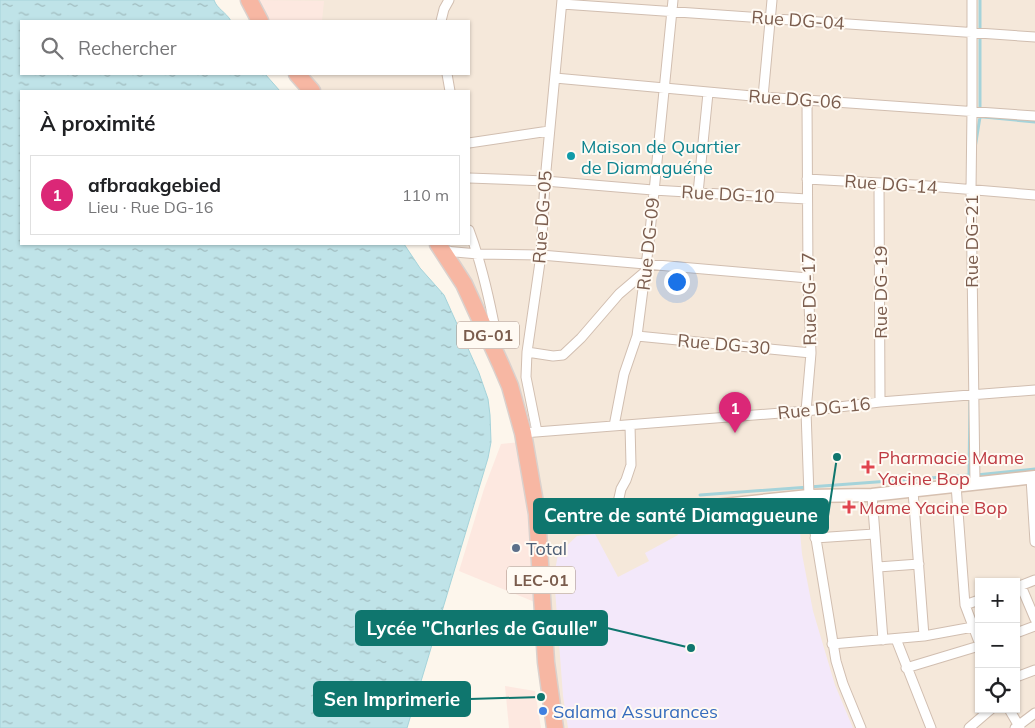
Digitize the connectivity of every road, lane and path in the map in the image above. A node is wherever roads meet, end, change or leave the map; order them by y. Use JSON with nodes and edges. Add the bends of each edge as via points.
{"nodes":[{"id":1,"x":249,"y":0,"type":"edge"},
{"id":2,"x":449,"y":0,"type":"edge"},
{"id":3,"x":673,"y":0,"type":"edge"},
{"id":4,"x":772,"y":0,"type":"edge"},
{"id":5,"x":972,"y":0,"type":"edge"},
{"id":6,"x":562,"y":2,"type":"edge"},
{"id":7,"x":672,"y":12,"type":"junction"},
{"id":8,"x":770,"y":18,"type":"junction"},
{"id":9,"x":259,"y":20,"type":"edge"},
{"id":10,"x":441,"y":20,"type":"edge"},
{"id":11,"x":972,"y":33,"type":"junction"},
{"id":12,"x":1035,"y":36,"type":"edge"},
{"id":13,"x":299,"y":75,"type":"edge"},
{"id":14,"x":446,"y":75,"type":"edge"},
{"id":15,"x":555,"y":78,"type":"junction"},
{"id":16,"x":663,"y":89,"type":"junction"},
{"id":17,"x":311,"y":90,"type":"edge"},
{"id":18,"x":450,"y":90,"type":"edge"},
{"id":19,"x":708,"y":93,"type":"junction"},
{"id":20,"x":763,"y":98,"type":"junction"},
{"id":21,"x":807,"y":101,"type":"junction"},
{"id":22,"x":972,"y":110,"type":"junction"},
{"id":23,"x":1035,"y":116,"type":"edge"},
{"id":24,"x":549,"y":131,"type":"junction"},
{"id":25,"x":470,"y":143,"type":"edge"},
{"id":26,"x":470,"y":178,"type":"edge"},
{"id":27,"x":807,"y":179,"type":"junction"},
{"id":28,"x":545,"y":181,"type":"junction"},
{"id":29,"x":879,"y":183,"type":"junction"},
{"id":30,"x":653,"y":190,"type":"junction"},
{"id":31,"x":970,"y":190,"type":"junction"},
{"id":32,"x":698,"y":193,"type":"junction"},
{"id":33,"x":1035,"y":195,"type":"edge"},
{"id":34,"x":807,"y":199,"type":"junction"},
{"id":35,"x":470,"y":233,"type":"edge"},
{"id":36,"x":441,"y":248,"type":"edge"},
{"id":37,"x":478,"y":254,"type":"junction"},
{"id":38,"x":541,"y":255,"type":"junction"},
{"id":39,"x":646,"y":268,"type":"junction"},
{"id":40,"x":808,"y":278,"type":"junction"},
{"id":41,"x":637,"y":336,"type":"junction"},
{"id":42,"x":527,"y":352,"type":"junction"},
{"id":43,"x":811,"y":353,"type":"junction"},
{"id":44,"x":501,"y":364,"type":"junction"},
{"id":45,"x":1035,"y":390,"type":"edge"},
{"id":46,"x":973,"y":394,"type":"junction"},
{"id":47,"x":880,"y":402,"type":"junction"},
{"id":48,"x":806,"y":411,"type":"junction"},
{"id":49,"x":630,"y":425,"type":"junction"},
{"id":50,"x":614,"y":426,"type":"junction"},
{"id":51,"x":530,"y":433,"type":"junction"},
{"id":52,"x":1033,"y":478,"type":"edge"},
{"id":53,"x":975,"y":482,"type":"junction"},
{"id":54,"x":956,"y":485,"type":"junction"},
{"id":55,"x":913,"y":490,"type":"junction"},
{"id":56,"x":872,"y":494,"type":"junction"},
{"id":57,"x":809,"y":496,"type":"junction"},
{"id":58,"x":616,"y":516,"type":"junction"},
{"id":59,"x":537,"y":522,"type":"junction"},
{"id":60,"x":874,"y":534,"type":"junction"},
{"id":61,"x":815,"y":538,"type":"junction"},
{"id":62,"x":1035,"y":542,"type":"edge"},
{"id":63,"x":919,"y":564,"type":"junction"},
{"id":64,"x":878,"y":567,"type":"junction"},
{"id":65,"x":1035,"y":580,"type":"edge"},
{"id":66,"x":1020,"y":587,"type":"edge"},
{"id":67,"x":1020,"y":589,"type":"edge"},
{"id":68,"x":975,"y":601,"type":"edge"},
{"id":69,"x":965,"y":605,"type":"junction"},
{"id":70,"x":1035,"y":619,"type":"edge"},
{"id":71,"x":1035,"y":626,"type":"edge"},
{"id":72,"x":973,"y":627,"type":"junction"},
{"id":73,"x":975,"y":632,"type":"edge"},
{"id":74,"x":1020,"y":632,"type":"edge"},
{"id":75,"x":924,"y":636,"type":"junction"},
{"id":76,"x":896,"y":638,"type":"junction"},
{"id":77,"x":883,"y":640,"type":"junction"},
{"id":78,"x":832,"y":644,"type":"junction"},
{"id":79,"x":975,"y":647,"type":"edge"},
{"id":80,"x":906,"y":668,"type":"junction"},
{"id":81,"x":1035,"y":670,"type":"edge"},
{"id":82,"x":1020,"y":676,"type":"edge"},
{"id":83,"x":1035,"y":712,"type":"edge"},
{"id":84,"x":986,"y":713,"type":"edge"},
{"id":85,"x":1011,"y":713,"type":"edge"},
{"id":86,"x":1018,"y":727,"type":"edge"},
{"id":87,"x":554,"y":728,"type":"edge"},
{"id":88,"x":861,"y":728,"type":"edge"},
{"id":89,"x":931,"y":728,"type":"edge"},
{"id":90,"x":969,"y":728,"type":"edge"}],
"edges":[{"from":1,"to":9,"type":"highway"},
{"from":2,"to":10,"type":"street"},
{"from":3,"to":7,"type":"street","name":"Rue DG-09"},
{"from":4,"to":8,"type":"street"},
{"from":5,"to":11,"type":"street","name":"Rue DG-21"},
{"from":6,"to":7,"type":"street","name":"Rue DG-04"},
{"from":6,"to":15,"type":"street","name":"Rue DG-05"},
{"from":7,"to":8,"type":"street","name":"Rue DG-04"},
{"from":7,"to":16,"type":"street","name":"Rue DG-09"},
{"from":8,"to":11,"type":"street","name":"Rue DG-04"},
{"from":8,"to":20,"type":"street"},
{"from":11,"to":12,"type":"street","name":"Rue DG-04"},
{"from":11,"to":22,"type":"street","name":"Rue DG-21"},
{"from":13,"to":17,"type":"highway"},
{"from":14,"to":18,"type":"street"},
{"from":15,"to":16,"type":"street","name":"Rue DG-06"},
{"from":15,"to":24,"type":"street","name":"Rue DG-05"},
{"from":16,"to":19,"type":"street","name":"Rue DG-06"},
{"from":16,"to":30,"type":"street","name":"Rue DG-09"},
{"from":19,"to":20,"type":"street","name":"Rue DG-06"},
{"from":19,"to":32,"type":"street"},
{"from":20,"to":21,"type":"street","name":"Rue DG-06"},
{"from":21,"to":22,"type":"street","name":"Rue DG-06"},
{"from":21,"to":27,"type":"street","name":"Rue DG-17"},
{"from":22,"to":23,"type":"street","name":"Rue DG-06"},
{"from":22,"to":31,"type":"street","name":"Rue DG-21"},
{"from":24,"to":25,"type":"street"},
{"from":24,"to":28,"type":"street","name":"Rue DG-05"},
{"from":26,"to":28,"type":"street","name":"Rue DG-10"},
{"from":27,"to":29,"type":"street","name":"Rue DG-14"},
{"from":27,"to":34,"type":"street","name":"Rue DG-17"},
{"from":28,"to":30,"type":"street","name":"Rue DG-10"},
{"from":28,"to":38,"type":"street","name":"Rue DG-05"},
{"from":29,"to":31,"type":"street","name":"Rue DG-14"},
{"from":29,"to":47,"type":"street","name":"Rue DG-19"},
{"from":30,"to":32,"type":"street","name":"Rue DG-10"},
{"from":30,"to":39,"type":"street","name":"Rue DG-09"},
{"from":31,"to":33,"type":"street","name":"Rue DG-14"},
{"from":31,"to":46,"type":"street","name":"Rue DG-21"},
{"from":32,"to":34,"type":"street","name":"Rue DG-10"},
{"from":34,"to":40,"type":"street","name":"Rue DG-17"},
{"from":35,"to":37,"type":"street"},
{"from":36,"to":37,"type":"street"},
{"from":36,"to":44,"type":"highway","number":"DG-01","via":[[476,307]]},
{"from":37,"to":38,"type":"street"},
{"from":37,"to":44,"type":"street"},
{"from":38,"to":39,"type":"street"},
{"from":38,"to":42,"type":"street","name":"Rue DG-05"},
{"from":39,"to":40,"type":"street"},
{"from":39,"to":41,"type":"street","name":"Rue DG-09"},
{"from":39,"to":42,"type":"street","via":[[563,355]]},
{"from":40,"to":43,"type":"street","name":"Rue DG-17"},
{"from":41,"to":43,"type":"street","name":"Rue DG-30"},
{"from":41,"to":50,"type":"street","name":"Rue DG-09","via":[[624,374]]},
{"from":42,"to":51,"type":"street","name":"Rue DG-05"},
{"from":43,"to":48,"type":"street","name":"Rue DG-17"},
{"from":44,"to":51,"type":"highway","number":"DG-01"},
{"from":45,"to":46,"type":"street","name":"Rue DG-16"},
{"from":46,"to":47,"type":"street","name":"Rue DG-16"},
{"from":46,"to":53,"type":"street","name":"Rue DG-21"},
{"from":47,"to":48,"type":"street","name":"Rue DG-16"},
{"from":48,"to":49,"type":"street","name":"Rue DG-16"},
{"from":48,"to":57,"type":"street","name":"Rue DG-17"},
{"from":49,"to":50,"type":"street","name":"Rue DG-16"},
{"from":49,"to":58,"type":"street","via":[[631,465],[621,488]]},
{"from":50,"to":51,"type":"street","name":"Rue DG-16"},
{"from":51,"to":59,"type":"highway","number":"LEC-01"},
{"from":52,"to":53,"type":"street"},
{"from":52,"to":62,"type":"street"},
{"from":53,"to":54,"type":"street"},
{"from":54,"to":55,"type":"street"},
{"from":54,"to":69,"type":"street"},
{"from":55,"to":56,"type":"street"},
{"from":55,"to":63,"type":"street"},
{"from":56,"to":57,"type":"street"},
{"from":56,"to":60,"type":"street"},
{"from":57,"to":58,"type":"street"},
{"from":57,"to":61,"type":"street","name":"Rue DG-17"},
{"from":58,"to":59,"type":"street"},
{"from":59,"to":87,"type":"highway","number":"LEC-01","via":[[546,662]]},
{"from":60,"to":61,"type":"street"},
{"from":60,"to":64,"type":"street"},
{"from":61,"to":78,"type":"street","name":"Rue DG-17"},
{"from":63,"to":64,"type":"street"},
{"from":63,"to":75,"type":"street"},
{"from":64,"to":77,"type":"street"},
{"from":65,"to":66,"type":"street"},
{"from":67,"to":70,"type":"street"},
{"from":68,"to":69,"type":"street"},
{"from":69,"to":72,"type":"street"},
{"from":71,"to":74,"type":"street"},
{"from":72,"to":73,"type":"street"},
{"from":72,"to":75,"type":"street"},
{"from":75,"to":76,"type":"street"},
{"from":76,"to":77,"type":"street"},
{"from":76,"to":80,"type":"street"},
{"from":77,"to":78,"type":"street"},
{"from":78,"to":88,"type":"street","name":"Rue DG-17","via":[[843,684]]},
{"from":79,"to":80,"type":"street"},
{"from":80,"to":89,"type":"street"},
{"from":81,"to":82,"type":"street"},
{"from":83,"to":86,"type":"street"},
{"from":84,"to":90,"type":"street"},
{"from":85,"to":86,"type":"street"}]}
